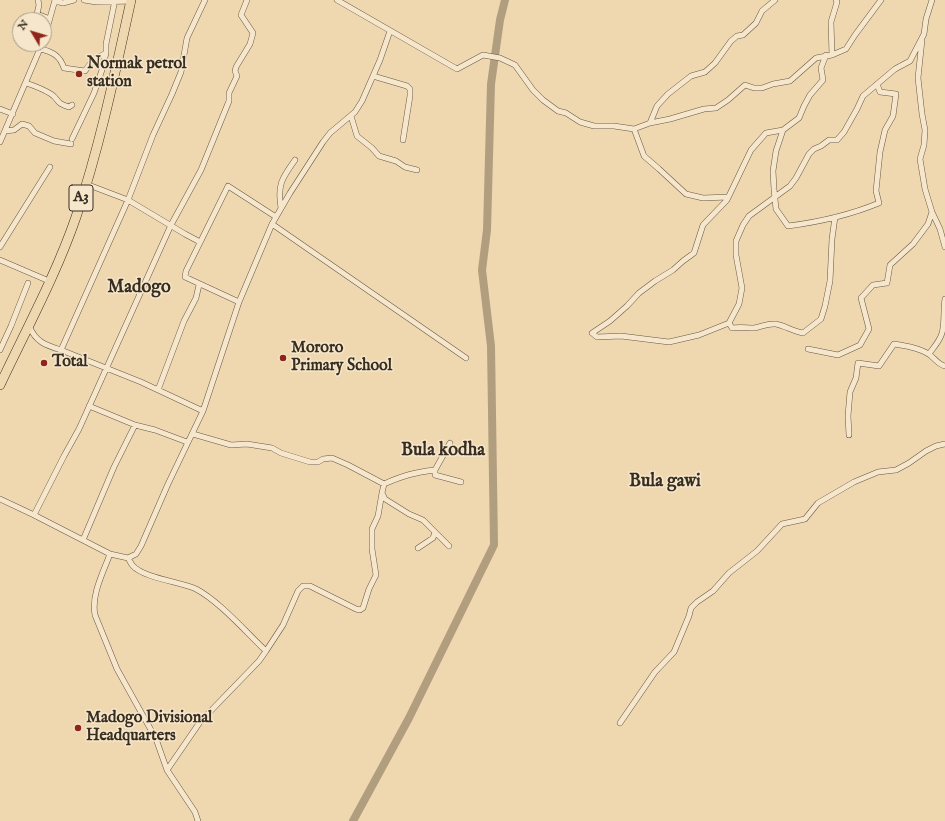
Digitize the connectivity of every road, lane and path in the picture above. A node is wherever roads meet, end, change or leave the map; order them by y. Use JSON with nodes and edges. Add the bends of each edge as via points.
{"nodes":[{"id":1,"x":38,"y":0,"type":"edge"},
{"id":2,"x":74,"y":0,"type":"edge"},
{"id":3,"x":84,"y":0,"type":"edge"},
{"id":4,"x":114,"y":0,"type":"edge"},
{"id":5,"x":205,"y":0,"type":"edge"},
{"id":6,"x":247,"y":0,"type":"edge"},
{"id":7,"x":337,"y":0,"type":"edge"},
{"id":8,"x":775,"y":0,"type":"edge"},
{"id":9,"x":836,"y":0,"type":"edge"},
{"id":10,"x":881,"y":0,"type":"edge"},
{"id":11,"x":932,"y":0,"type":"edge"},
{"id":12,"x":55,"y":1,"type":"edge"},
{"id":13,"x":131,"y":1,"type":"edge"},
{"id":14,"x":37,"y":12,"type":"edge"},
{"id":15,"x":52,"y":12,"type":"edge"},
{"id":16,"x":390,"y":31,"type":"junction"},
{"id":17,"x":922,"y":37,"type":"junction"},
{"id":18,"x":39,"y":52,"type":"edge"},
{"id":19,"x":52,"y":52,"type":"edge"},
{"id":20,"x":106,"y":53,"type":"junction"},
{"id":21,"x":826,"y":55,"type":"junction"},
{"id":22,"x":832,"y":55,"type":"junction"},
{"id":23,"x":374,"y":76,"type":"junction"},
{"id":24,"x":26,"y":82,"type":"junction"},
{"id":25,"x":877,"y":84,"type":"junction"},
{"id":26,"x":72,"y":105,"type":"dead end"},
{"id":27,"x":0,"y":109,"type":"edge"},
{"id":28,"x":13,"y":114,"type":"junction"},
{"id":29,"x":351,"y":116,"type":"junction"},
{"id":30,"x":650,"y":123,"type":"junction"},
{"id":31,"x":634,"y":129,"type":"junction"},
{"id":32,"x":783,"y":130,"type":"junction"},
{"id":33,"x":5,"y":132,"type":"junction"},
{"id":34,"x":403,"y":140,"type":"dead end"},
{"id":35,"x":0,"y":142,"type":"edge"},
{"id":36,"x":295,"y":160,"type":"dead end"},
{"id":37,"x":50,"y":167,"type":"dead end"},
{"id":38,"x":417,"y":170,"type":"dead end"},
{"id":39,"x":86,"y":184,"type":"junction"},
{"id":40,"x":775,"y":196,"type":"junction"},
{"id":41,"x":728,"y":197,"type":"junction"},
{"id":42,"x":128,"y":200,"type":"junction"},
{"id":43,"x":281,"y":208,"type":"junction"},
{"id":44,"x":932,"y":212,"type":"junction"},
{"id":45,"x":276,"y":216,"type":"junction"},
{"id":46,"x":836,"y":217,"type":"junction"},
{"id":47,"x":272,"y":224,"type":"junction"},
{"id":48,"x":171,"y":225,"type":"junction"},
{"id":49,"x":200,"y":242,"type":"junction"},
{"id":50,"x":0,"y":247,"type":"edge"},
{"id":51,"x":945,"y":247,"type":"edge"},
{"id":52,"x":0,"y":260,"type":"edge"},
{"id":53,"x":49,"y":281,"type":"junction"},
{"id":54,"x":28,"y":283,"type":"dead end"},
{"id":55,"x":199,"y":284,"type":"junction"},
{"id":56,"x":945,"y":299,"type":"edge"},
{"id":57,"x":239,"y":302,"type":"junction"},
{"id":58,"x":729,"y":324,"type":"junction"},
{"id":59,"x":29,"y":325,"type":"junction"},
{"id":60,"x":808,"y":349,"type":"dead end"},
{"id":61,"x":0,"y":350,"type":"edge"},
{"id":62,"x":61,"y":350,"type":"junction"},
{"id":63,"x":928,"y":354,"type":"junction"},
{"id":64,"x":466,"y":358,"type":"dead end"},
{"id":65,"x":945,"y":366,"type":"edge"},
{"id":66,"x":107,"y":368,"type":"junction"},
{"id":67,"x":0,"y":385,"type":"edge"},
{"id":68,"x":158,"y":390,"type":"junction"},
{"id":69,"x":89,"y":406,"type":"junction"},
{"id":70,"x":203,"y":411,"type":"junction"},
{"id":71,"x":135,"y":425,"type":"junction"},
{"id":72,"x":193,"y":434,"type":"junction"},
{"id":73,"x":849,"y":435,"type":"dead end"},
{"id":74,"x":187,"y":442,"type":"junction"},
{"id":75,"x":450,"y":443,"type":"dead end"},
{"id":76,"x":945,"y":444,"type":"edge"},
{"id":77,"x":435,"y":470,"type":"junction"},
{"id":78,"x":461,"y":482,"type":"dead end"},
{"id":79,"x":384,"y":484,"type":"junction"},
{"id":80,"x":382,"y":493,"type":"junction"},
{"id":81,"x":0,"y":499,"type":"edge"},
{"id":82,"x":34,"y":515,"type":"junction"},
{"id":83,"x":435,"y":532,"type":"junction"},
{"id":84,"x":83,"y":540,"type":"junction"},
{"id":85,"x":449,"y":546,"type":"dead end"},
{"id":86,"x":418,"y":548,"type":"dead end"},
{"id":87,"x":110,"y":554,"type":"junction"},
{"id":88,"x":128,"y":558,"type":"junction"},
{"id":89,"x":266,"y":651,"type":"junction"},
{"id":90,"x":620,"y":723,"type":"dead end"},
{"id":91,"x":167,"y":770,"type":"junction"},
{"id":92,"x":198,"y":821,"type":"edge"}],
"edges":[{"from":1,"to":14,"type":"street"},
{"from":2,"to":12,"type":"street","via":[[63,3]]},
{"from":3,"to":4,"type":"street"},
{"from":4,"to":13,"type":"street"},
{"from":4,"to":20,"type":"street"},
{"from":5,"to":42,"type":"street","via":[[187,38],[181,72]]},
{"from":6,"to":48,"type":"street","via":[[241,15],[253,33],[250,44],[236,67],[237,76],[229,93],[229,101],[201,170]]},
{"from":7,"to":16,"type":"street"},
{"from":8,"to":30,"type":"street","via":[[762,11],[756,22],[743,35],[731,41],[715,63],[704,72],[691,76],[668,94],[657,106]]},
{"from":9,"to":22,"type":"street","via":[[831,22]]},
{"from":10,"to":22,"type":"street","via":[[846,49]]},
{"from":11,"to":17,"type":"street"},
{"from":12,"to":15,"type":"street"},
{"from":13,"to":39,"type":"highway","number":"A3"},
{"from":16,"to":23,"type":"street"},
{"from":16,"to":31,"type":"street","via":[[457,69],[483,55],[509,61],[515,65],[533,90],[558,112],[594,126]]},
{"from":17,"to":25,"type":"street","via":[[910,60]]},
{"from":17,"to":44,"type":"street","via":[[918,78],[925,130],[920,159]]},
{"from":18,"to":24,"type":"street"},
{"from":19,"to":20,"type":"street","via":[[62,61],[64,68],[85,71],[94,60]]},
{"from":20,"to":33,"type":"street","via":[[94,93],[72,142],[54,141],[22,124],[14,130]]},
{"from":21,"to":22,"type":"street"},
{"from":21,"to":30,"type":"street","via":[[816,58],[790,80],[762,88],[745,85],[716,108]]},
{"from":21,"to":32,"type":"street","via":[[821,68],[823,80],[810,95],[799,118]]},
{"from":23,"to":29,"type":"street","via":[[362,101]]},
{"from":23,"to":34,"type":"street","via":[[410,89]]},
{"from":24,"to":26,"type":"street","via":[[43,89],[60,105]]},
{"from":24,"to":28,"type":"street"},
{"from":25,"to":40,"type":"street","via":[[862,96],[844,132],[837,140],[829,140],[814,149],[790,186]]},
{"from":25,"to":46,"type":"street","via":[[880,92],[896,94],[893,116],[885,130],[880,152],[876,191],[879,203]]},
{"from":27,"to":28,"type":"street"},
{"from":28,"to":33,"type":"street"},
{"from":29,"to":38,"type":"street","via":[[357,136],[379,156]]},
{"from":29,"to":43,"type":"street","via":[[323,142]]},
{"from":30,"to":31,"type":"street"},
{"from":31,"to":41,"type":"street","via":[[644,156],[686,194],[703,198]]},
{"from":32,"to":40,"type":"street","via":[[776,151]]},
{"from":32,"to":41,"type":"street","via":[[766,133],[751,150]]},
{"from":33,"to":35,"type":"street"},
{"from":36,"to":43,"type":"street","via":[[282,177],[279,186]]},
{"from":37,"to":50,"type":"street"},
{"from":39,"to":42,"type":"street"},
{"from":39,"to":53,"type":"highway","number":"A3","via":[[76,217]]},
{"from":40,"to":46,"type":"street","via":[[776,209],[788,226]]},
{"from":40,"to":58,"type":"street","via":[[749,216],[742,225],[736,241],[742,288],[740,304]]},
{"from":41,"to":58,"type":"street","via":[[703,225],[694,253],[655,281],[610,321],[592,333],[597,337],[621,336],[669,342]]},
{"from":42,"to":48,"type":"street"},
{"from":42,"to":62,"type":"street"},
{"from":43,"to":45,"type":"street"},
{"from":44,"to":51,"type":"street"},
{"from":44,"to":60,"type":"street","via":[[928,224],[913,244],[890,265],[887,282],[874,285],[861,298],[869,329],[860,345],[838,355]]},
{"from":45,"to":47,"type":"street"},
{"from":45,"to":49,"type":"street","via":[[228,186]]},
{"from":46,"to":58,"type":"street","via":[[830,281],[821,319],[803,333],[777,325],[732,328]]},
{"from":47,"to":57,"type":"street"},
{"from":47,"to":64,"type":"street"},
{"from":48,"to":49,"type":"street"},
{"from":48,"to":66,"type":"street"},
{"from":49,"to":55,"type":"street","via":[[185,277]]},
{"from":52,"to":53,"type":"street"},
{"from":53,"to":59,"type":"highway","number":"A3"},
{"from":54,"to":61,"type":"street"},
{"from":55,"to":57,"type":"street"},
{"from":55,"to":68,"type":"street","via":[[196,298],[184,321]]},
{"from":56,"to":63,"type":"street","via":[[942,335]]},
{"from":57,"to":70,"type":"street"},
{"from":59,"to":62,"type":"street","via":[[37,339]]},
{"from":59,"to":67,"type":"highway","number":"A3"},
{"from":62,"to":66,"type":"street"},
{"from":63,"to":65,"type":"street"},
{"from":63,"to":73,"type":"street","via":[[894,344],[879,366],[858,362],[856,378],[850,392]]},
{"from":66,"to":68,"type":"street"},
{"from":66,"to":69,"type":"street"},
{"from":68,"to":70,"type":"street"},
{"from":69,"to":71,"type":"street"},
{"from":69,"to":82,"type":"street"},
{"from":70,"to":72,"type":"street"},
{"from":71,"to":74,"type":"street"},
{"from":71,"to":84,"type":"street"},
{"from":72,"to":74,"type":"street"},
{"from":72,"to":79,"type":"street","via":[[230,445],[247,444],[272,448],[310,462],[332,458]]},
{"from":74,"to":88,"type":"street","via":[[141,546],[136,554]]},
{"from":75,"to":77,"type":"street"},
{"from":76,"to":90,"type":"street","via":[[926,451],[896,470],[878,472],[854,482],[818,503],[805,519],[782,524],[757,551],[691,608],[674,652],[656,672]]},
{"from":77,"to":78,"type":"street","via":[[435,475]]},
{"from":77,"to":79,"type":"street","via":[[403,475]]},
{"from":79,"to":80,"type":"street"},
{"from":80,"to":83,"type":"street","via":[[385,500],[423,520]]},
{"from":80,"to":89,"type":"street","via":[[378,516],[372,529],[376,575],[363,608],[356,609],[310,586],[303,586]]},
{"from":81,"to":82,"type":"street"},
{"from":82,"to":84,"type":"street"},
{"from":83,"to":85,"type":"street"},
{"from":83,"to":86,"type":"street","via":[[433,538]]},
{"from":84,"to":87,"type":"street"},
{"from":87,"to":88,"type":"street"},
{"from":87,"to":91,"type":"street","via":[[94,600],[95,615],[117,669],[156,739]]},
{"from":88,"to":89,"type":"street","via":[[134,567],[145,573],[204,594]]},
{"from":89,"to":91,"type":"street","via":[[200,722]]},
{"from":91,"to":92,"type":"street","via":[[195,812]]}]}
